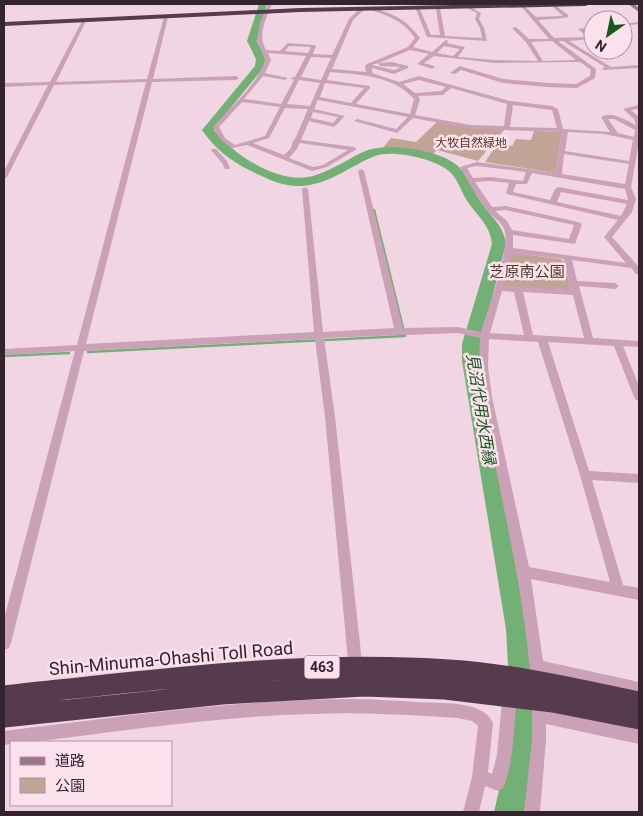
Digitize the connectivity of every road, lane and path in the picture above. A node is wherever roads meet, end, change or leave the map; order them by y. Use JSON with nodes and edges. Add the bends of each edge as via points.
{"nodes":[{"id":1,"x":270,"y":4,"type":"edge"},
{"id":2,"x":522,"y":4,"type":"edge"},
{"id":3,"x":554,"y":4,"type":"edge"},
{"id":4,"x":583,"y":4,"type":"edge"},
{"id":5,"x":631,"y":4,"type":"edge"},
{"id":6,"x":434,"y":5,"type":"edge"},
{"id":7,"x":537,"y":5,"type":"edge"},
{"id":8,"x":348,"y":6,"type":"edge"},
{"id":9,"x":467,"y":6,"type":"junction"},
{"id":10,"x":313,"y":7,"type":"edge"},
{"id":11,"x":417,"y":7,"type":"junction"},
{"id":12,"x":370,"y":8,"type":"junction"},
{"id":13,"x":362,"y":9,"type":"junction"},
{"id":14,"x":639,"y":10,"type":"edge"},
{"id":15,"x":267,"y":12,"type":"junction"},
{"id":16,"x":166,"y":18,"type":"junction"},
{"id":17,"x":533,"y":18,"type":"junction"},
{"id":18,"x":550,"y":18,"type":"junction"},
{"id":19,"x":84,"y":21,"type":"junction"},
{"id":20,"x":4,"y":24,"type":"edge"},
{"id":21,"x":428,"y":27,"type":"junction"},
{"id":22,"x":514,"y":28,"type":"dead end"},
{"id":23,"x":411,"y":29,"type":"junction"},
{"id":24,"x":583,"y":38,"type":"edge"},
{"id":25,"x":563,"y":39,"type":"junction"},
{"id":26,"x":553,"y":40,"type":"junction"},
{"id":27,"x":444,"y":41,"type":"junction"},
{"id":28,"x":528,"y":41,"type":"junction"},
{"id":29,"x":410,"y":48,"type":"junction"},
{"id":30,"x":264,"y":51,"type":"junction"},
{"id":31,"x":282,"y":52,"type":"junction"},
{"id":32,"x":434,"y":53,"type":"junction"},
{"id":33,"x":310,"y":55,"type":"junction"},
{"id":34,"x":446,"y":56,"type":"junction"},
{"id":35,"x":334,"y":57,"type":"junction"},
{"id":36,"x":455,"y":57,"type":"junction"},
{"id":37,"x":580,"y":61,"type":"junction"},
{"id":38,"x":374,"y":62,"type":"junction"},
{"id":39,"x":541,"y":62,"type":"junction"},
{"id":40,"x":368,"y":66,"type":"junction"},
{"id":41,"x":639,"y":66,"type":"edge"},
{"id":42,"x":432,"y":67,"type":"junction"},
{"id":43,"x":611,"y":69,"type":"junction"},
{"id":44,"x":330,"y":70,"type":"junction"},
{"id":45,"x":594,"y":70,"type":"junction"},
{"id":46,"x":453,"y":73,"type":"dead end"},
{"id":47,"x":261,"y":74,"type":"junction"},
{"id":48,"x":369,"y":74,"type":"junction"},
{"id":49,"x":424,"y":76,"type":"dead end"},
{"id":50,"x":236,"y":78,"type":"dead end"},
{"id":51,"x":298,"y":79,"type":"junction"},
{"id":52,"x":150,"y":80,"type":"junction"},
{"id":53,"x":325,"y":81,"type":"junction"},
{"id":54,"x":53,"y":84,"type":"junction"},
{"id":55,"x":4,"y":85,"type":"edge"},
{"id":56,"x":402,"y":85,"type":"junction"},
{"id":57,"x":448,"y":88,"type":"junction"},
{"id":58,"x":413,"y":95,"type":"junction"},
{"id":59,"x":317,"y":98,"type":"junction"},
{"id":60,"x":239,"y":100,"type":"junction"},
{"id":61,"x":510,"y":103,"type":"junction"},
{"id":62,"x":353,"y":104,"type":"junction"},
{"id":63,"x":283,"y":107,"type":"junction"},
{"id":64,"x":639,"y":107,"type":"edge"},
{"id":65,"x":312,"y":109,"type":"junction"},
{"id":66,"x":412,"y":116,"type":"junction"},
{"id":67,"x":308,"y":119,"type":"junction"},
{"id":68,"x":357,"y":122,"type":"dead end"},
{"id":69,"x":507,"y":128,"type":"junction"},
{"id":70,"x":638,"y":129,"type":"edge"},
{"id":71,"x":562,"y":130,"type":"junction"},
{"id":72,"x":615,"y":134,"type":"junction"},
{"id":73,"x":638,"y":139,"type":"edge"},
{"id":74,"x":296,"y":141,"type":"junction"},
{"id":75,"x":247,"y":144,"type":"junction"},
{"id":76,"x":229,"y":146,"type":"junction"},
{"id":77,"x":562,"y":152,"type":"junction"},
{"id":78,"x":285,"y":158,"type":"junction"},
{"id":79,"x":632,"y":163,"type":"junction"},
{"id":80,"x":227,"y":168,"type":"dead end"},
{"id":81,"x":361,"y":171,"type":"dead end"},
{"id":82,"x":530,"y":171,"type":"junction"},
{"id":83,"x":558,"y":175,"type":"junction"},
{"id":84,"x":4,"y":177,"type":"edge"},
{"id":85,"x":630,"y":179,"type":"junction"},
{"id":86,"x":471,"y":180,"type":"junction"},
{"id":87,"x":639,"y":181,"type":"edge"},
{"id":88,"x":513,"y":182,"type":"junction"},
{"id":89,"x":628,"y":187,"type":"junction"},
{"id":90,"x":305,"y":189,"type":"dead end"},
{"id":91,"x":631,"y":201,"type":"junction"},
{"id":92,"x":553,"y":203,"type":"junction"},
{"id":93,"x":639,"y":207,"type":"edge"},
{"id":94,"x":490,"y":209,"type":"junction"},
{"id":95,"x":624,"y":219,"type":"junction"},
{"id":96,"x":510,"y":232,"type":"junction"},
{"id":97,"x":509,"y":250,"type":"junction"},
{"id":98,"x":567,"y":257,"type":"junction"},
{"id":99,"x":637,"y":268,"type":"edge"},
{"id":100,"x":574,"y":283,"type":"junction"},
{"id":101,"x":615,"y":286,"type":"dead end"},
{"id":102,"x":498,"y":288,"type":"junction"},
{"id":103,"x":518,"y":289,"type":"junction"},
{"id":104,"x":576,"y":293,"type":"junction"},
{"id":105,"x":399,"y":332,"type":"junction"},
{"id":106,"x":319,"y":336,"type":"junction"},
{"id":107,"x":485,"y":336,"type":"junction"},
{"id":108,"x":529,"y":338,"type":"junction"},
{"id":109,"x":542,"y":339,"type":"junction"},
{"id":110,"x":589,"y":341,"type":"junction"},
{"id":111,"x":617,"y":342,"type":"junction"},
{"id":112,"x":639,"y":344,"type":"edge"},
{"id":113,"x":80,"y":348,"type":"junction"},
{"id":114,"x":4,"y":352,"type":"edge"},
{"id":115,"x":639,"y":397,"type":"edge"},
{"id":116,"x":585,"y":475,"type":"junction"},
{"id":117,"x":639,"y":478,"type":"edge"},
{"id":118,"x":524,"y":572,"type":"junction"},
{"id":119,"x":618,"y":590,"type":"junction"},
{"id":120,"x":639,"y":594,"type":"edge"},
{"id":121,"x":4,"y":643,"type":"edge"},
{"id":122,"x":538,"y":668,"type":"junction"},
{"id":123,"x":639,"y":689,"type":"edge"},
{"id":124,"x":4,"y":696,"type":"edge"},
{"id":125,"x":639,"y":702,"type":"edge"},
{"id":126,"x":362,"y":706,"type":"junction"},
{"id":127,"x":539,"y":710,"type":"junction"},
{"id":128,"x":4,"y":717,"type":"edge"},
{"id":129,"x":639,"y":719,"type":"edge"},
{"id":130,"x":639,"y":737,"type":"edge"},
{"id":131,"x":4,"y":738,"type":"edge"},
{"id":132,"x":480,"y":777,"type":"junction"},
{"id":133,"x":471,"y":812,"type":"edge"},
{"id":134,"x":532,"y":812,"type":"edge"}],
"edges":[{"from":1,"to":15,"type":"street"},
{"from":2,"to":7,"type":"highway"},
{"from":2,"to":9,"type":"highway"},
{"from":2,"to":17,"type":"street"},
{"from":3,"to":4,"type":"highway"},
{"from":3,"to":7,"type":"highway"},
{"from":3,"to":18,"type":"street","via":[[566,16]]},
{"from":5,"to":14,"type":"street"},
{"from":6,"to":9,"type":"highway"},
{"from":6,"to":11,"type":"highway"},
{"from":6,"to":27,"type":"street","via":[[438,8]]},
{"from":7,"to":18,"type":"street"},
{"from":8,"to":10,"type":"highway"},
{"from":8,"to":13,"type":"highway"},
{"from":9,"to":27,"type":"street","via":[[479,13],[477,19],[485,40]]},
{"from":10,"to":15,"type":"highway"},
{"from":11,"to":12,"type":"highway"},
{"from":11,"to":21,"type":"street","via":[[418,15]]},
{"from":12,"to":13,"type":"highway"},
{"from":12,"to":23,"type":"street","via":[[395,16]]},
{"from":13,"to":35,"type":"street","via":[[351,19]]},
{"from":15,"to":16,"type":"highway"},
{"from":15,"to":30,"type":"street","via":[[258,40]]},
{"from":16,"to":19,"type":"highway"},
{"from":16,"to":52,"type":"street"},
{"from":17,"to":18,"type":"street"},
{"from":17,"to":26,"type":"street"},
{"from":19,"to":20,"type":"highway"},
{"from":19,"to":54,"type":"street"},
{"from":21,"to":23,"type":"street"},
{"from":21,"to":27,"type":"street","via":[[430,36]]},
{"from":22,"to":28,"type":"street"},
{"from":23,"to":29,"type":"street","via":[[418,38]]},
{"from":24,"to":25,"type":"street"},
{"from":25,"to":26,"type":"street"},
{"from":25,"to":43,"type":"street"},
{"from":26,"to":28,"type":"street"},
{"from":26,"to":37,"type":"street"},
{"from":27,"to":32,"type":"street"},
{"from":27,"to":36,"type":"street","via":[[463,48]]},
{"from":28,"to":39,"type":"street"},
{"from":29,"to":32,"type":"street"},
{"from":29,"to":38,"type":"street"},
{"from":30,"to":31,"type":"street"},
{"from":30,"to":47,"type":"street","via":[[268,59]]},
{"from":31,"to":33,"type":"street"},
{"from":31,"to":33,"type":"street","via":[[288,44],[314,46]]},
{"from":32,"to":34,"type":"street"},
{"from":32,"to":42,"type":"street","via":[[420,64]]},
{"from":33,"to":35,"type":"street"},
{"from":33,"to":51,"type":"street"},
{"from":34,"to":36,"type":"street"},
{"from":34,"to":42,"type":"street"},
{"from":35,"to":44,"type":"street"},
{"from":36,"to":39,"type":"street","via":[[481,62]]},
{"from":37,"to":39,"type":"street"},
{"from":37,"to":45,"type":"street"},
{"from":38,"to":40,"type":"street"},
{"from":38,"to":40,"type":"street","via":[[406,67],[394,72]]},
{"from":40,"to":48,"type":"street"},
{"from":41,"to":43,"type":"street"},
{"from":42,"to":49,"type":"street"},
{"from":43,"to":45,"type":"street"},
{"from":44,"to":48,"type":"street"},
{"from":44,"to":53,"type":"street"},
{"from":45,"to":46,"type":"street","via":[[594,77],[577,86],[503,81],[460,68]]},
{"from":47,"to":51,"type":"street"},
{"from":47,"to":60,"type":"street"},
{"from":48,"to":56,"type":"street"},
{"from":50,"to":52,"type":"street"},
{"from":51,"to":53,"type":"street"},
{"from":51,"to":63,"type":"street"},
{"from":52,"to":54,"type":"street"},
{"from":52,"to":113,"type":"street"},
{"from":53,"to":59,"type":"street"},
{"from":53,"to":62,"type":"street","via":[[368,87]]},
{"from":54,"to":55,"type":"street"},
{"from":54,"to":84,"type":"street"},
{"from":56,"to":57,"type":"street","via":[[419,78]]},
{"from":56,"to":58,"type":"street"},
{"from":57,"to":58,"type":"street","via":[[443,93]]},
{"from":57,"to":61,"type":"street"},
{"from":58,"to":66,"type":"street","via":[[416,99]]},
{"from":59,"to":62,"type":"street"},
{"from":59,"to":65,"type":"street"},
{"from":60,"to":63,"type":"street"},
{"from":60,"to":76,"type":"street","via":[[216,127]]},
{"from":61,"to":69,"type":"street"},
{"from":61,"to":71,"type":"street","via":[[555,109]]},
{"from":62,"to":66,"type":"street"},
{"from":63,"to":65,"type":"street"},
{"from":63,"to":75,"type":"street","via":[[267,136]]},
{"from":64,"to":70,"type":"street","via":[[626,109],[637,118]]},
{"from":65,"to":67,"type":"street"},
{"from":65,"to":67,"type":"street","via":[[342,116],[334,125]]},
{"from":66,"to":68,"type":"street","via":[[397,131]]},
{"from":66,"to":69,"type":"street","via":[[471,127]]},
{"from":67,"to":74,"type":"street"},
{"from":69,"to":71,"type":"street"},
{"from":70,"to":72,"type":"street","via":[[615,117],[604,117]]},
{"from":70,"to":73,"type":"street"},
{"from":71,"to":72,"type":"street"},
{"from":71,"to":77,"type":"street"},
{"from":72,"to":73,"type":"street"},
{"from":73,"to":79,"type":"street"},
{"from":74,"to":78,"type":"street","via":[[293,152]]},
{"from":74,"to":78,"type":"street","via":[[354,149],[325,166],[312,169]]},
{"from":75,"to":76,"type":"street","via":[[234,148]]},
{"from":75,"to":78,"type":"street"},
{"from":76,"to":80,"type":"street","via":[[214,150],[226,162]]},
{"from":77,"to":79,"type":"street"},
{"from":77,"to":83,"type":"street"},
{"from":79,"to":85,"type":"street"},
{"from":81,"to":105,"type":"street"},
{"from":82,"to":83,"type":"street"},
{"from":82,"to":86,"type":"street","via":[[477,164],[463,167]]},
{"from":82,"to":88,"type":"street","via":[[525,183]]},
{"from":83,"to":89,"type":"street"},
{"from":85,"to":87,"type":"street"},
{"from":85,"to":89,"type":"street"},
{"from":86,"to":88,"type":"street"},
{"from":86,"to":94,"type":"street"},
{"from":88,"to":92,"type":"street","via":[[510,193]]},
{"from":89,"to":91,"type":"street"},
{"from":90,"to":106,"type":"street"},
{"from":91,"to":92,"type":"street","via":[[558,189]]},
{"from":91,"to":93,"type":"street"},
{"from":91,"to":95,"type":"street"},
{"from":92,"to":95,"type":"street"},
{"from":94,"to":96,"type":"street"},
{"from":94,"to":96,"type":"street","via":[[506,208],[578,224],[572,242]]},
{"from":95,"to":99,"type":"street","via":[[608,238]]},
{"from":96,"to":97,"type":"street"},
{"from":97,"to":98,"type":"street"},
{"from":97,"to":102,"type":"street"},
{"from":98,"to":99,"type":"street"},
{"from":98,"to":100,"type":"street"},
{"from":100,"to":101,"type":"street"},
{"from":100,"to":104,"type":"street"},
{"from":102,"to":103,"type":"street"},
{"from":102,"to":107,"type":"street"},
{"from":103,"to":104,"type":"street"},
{"from":103,"to":108,"type":"street"},
{"from":104,"to":110,"type":"street"},
{"from":105,"to":106,"type":"street"},
{"from":105,"to":107,"type":"street","via":[[458,330]]},
{"from":106,"to":113,"type":"street"},
{"from":106,"to":126,"type":"street"},
{"from":107,"to":108,"type":"street"},
{"from":107,"to":118,"type":"street","via":[[483,364],[492,422]]},
{"from":108,"to":109,"type":"street"},
{"from":109,"to":110,"type":"street"},
{"from":109,"to":116,"type":"street"},
{"from":110,"to":111,"type":"street"},
{"from":111,"to":112,"type":"street"},
{"from":111,"to":115,"type":"street"},
{"from":113,"to":114,"type":"street"},
{"from":113,"to":121,"type":"street"},
{"from":116,"to":117,"type":"street"},
{"from":116,"to":119,"type":"street"},
{"from":118,"to":119,"type":"street"},
{"from":118,"to":122,"type":"street"},
{"from":119,"to":120,"type":"street"},
{"from":122,"to":123,"type":"street"},
{"from":122,"to":127,"type":"street"},
{"from":124,"to":125,"type":"highway","name":"Shin-Minuma-Ohashi Toll Road","number":"463","bridge":true,"via":[[240,672],[369,666],[493,675]]},
{"from":126,"to":131,"type":"street","via":[[232,713]]},
{"from":126,"to":132,"type":"street","via":[[458,712],[482,718],[486,723]]},
{"from":127,"to":130,"type":"street"},
{"from":127,"to":132,"type":"street","via":[[509,701],[498,783]]},
{"from":127,"to":134,"type":"street","via":[[540,740]]},
{"from":128,"to":129,"type":"highway","number":"463","bridge":true,"via":[[222,694],[364,686],[445,689],[544,701]]},
{"from":132,"to":133,"type":"street"}]}
